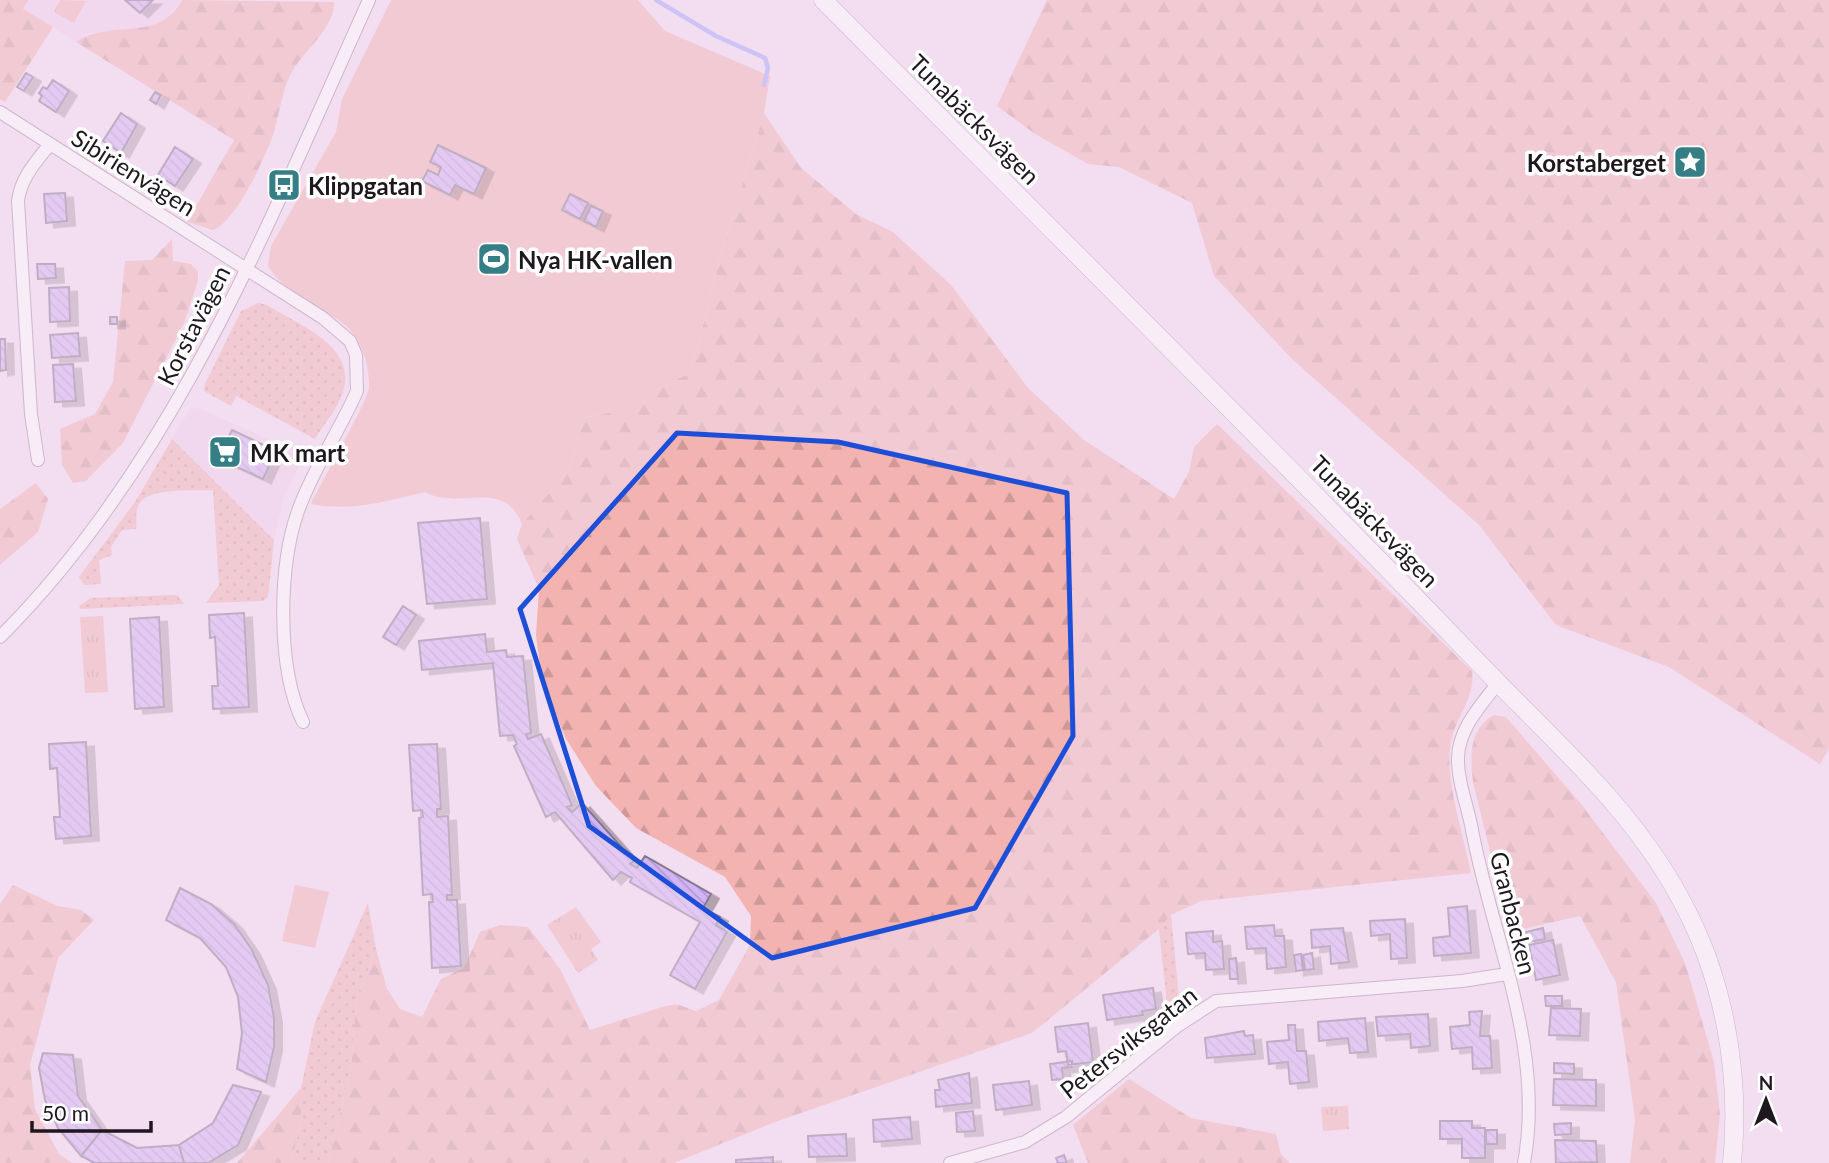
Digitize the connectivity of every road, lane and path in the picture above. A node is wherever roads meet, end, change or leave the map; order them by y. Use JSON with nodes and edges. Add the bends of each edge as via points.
{"nodes":[{"id":1,"x":823,"y":0,"type":"edge"},
{"id":2,"x":367,"y":1,"type":"edge"},
{"id":3,"x":0,"y":112,"type":"edge"},
{"id":4,"x":50,"y":144,"type":"junction"},
{"id":5,"x":246,"y":267,"type":"junction"},
{"id":6,"x":38,"y":460,"type":"dead end"},
{"id":7,"x":5,"y":624,"type":"edge"},
{"id":8,"x":0,"y":638,"type":"edge"},
{"id":9,"x":1498,"y":683,"type":"junction"},
{"id":10,"x":303,"y":722,"type":"dead end"},
{"id":11,"x":1507,"y":974,"type":"junction"},
{"id":12,"x":950,"y":1163,"type":"edge"},
{"id":13,"x":1524,"y":1163,"type":"edge"},
{"id":14,"x":1732,"y":1163,"type":"edge"}],
"edges":[{"from":1,"to":9,"type":"street","name":"Tunabäcksvägen"},
{"from":2,"to":5,"type":"street","name":"Korstavägen"},
{"from":3,"to":4,"type":"street","name":"Sibirienvägen"},
{"from":4,"to":5,"type":"street","name":"Sibirienvägen"},
{"from":4,"to":6,"type":"street","via":[[27,173],[18,201]]},
{"from":5,"to":7,"type":"street","name":"Korstavägen","via":[[183,390],[129,481],[53,580]]},
{"from":5,"to":10,"type":"street","via":[[350,341],[359,372],[347,415],[297,513],[286,565],[287,652],[293,701]]},
{"from":7,"to":8,"type":"street","name":"Korstavägen"},
{"from":9,"to":11,"type":"street","name":"Granbacken","via":[[1462,736],[1458,757],[1480,871]]},
{"from":9,"to":14,"type":"street","name":"Tunabäcksvägen","via":[[1639,832],[1680,897],[1702,943],[1724,1022],[1737,1117]]},
{"from":11,"to":12,"type":"street","name":"Petersviksgatan","via":[[1216,1001],[1176,1027],[1066,1117],[1024,1142]]},
{"from":11,"to":13,"type":"street","name":"Granbacken","via":[[1525,1038],[1531,1087]]}]}
